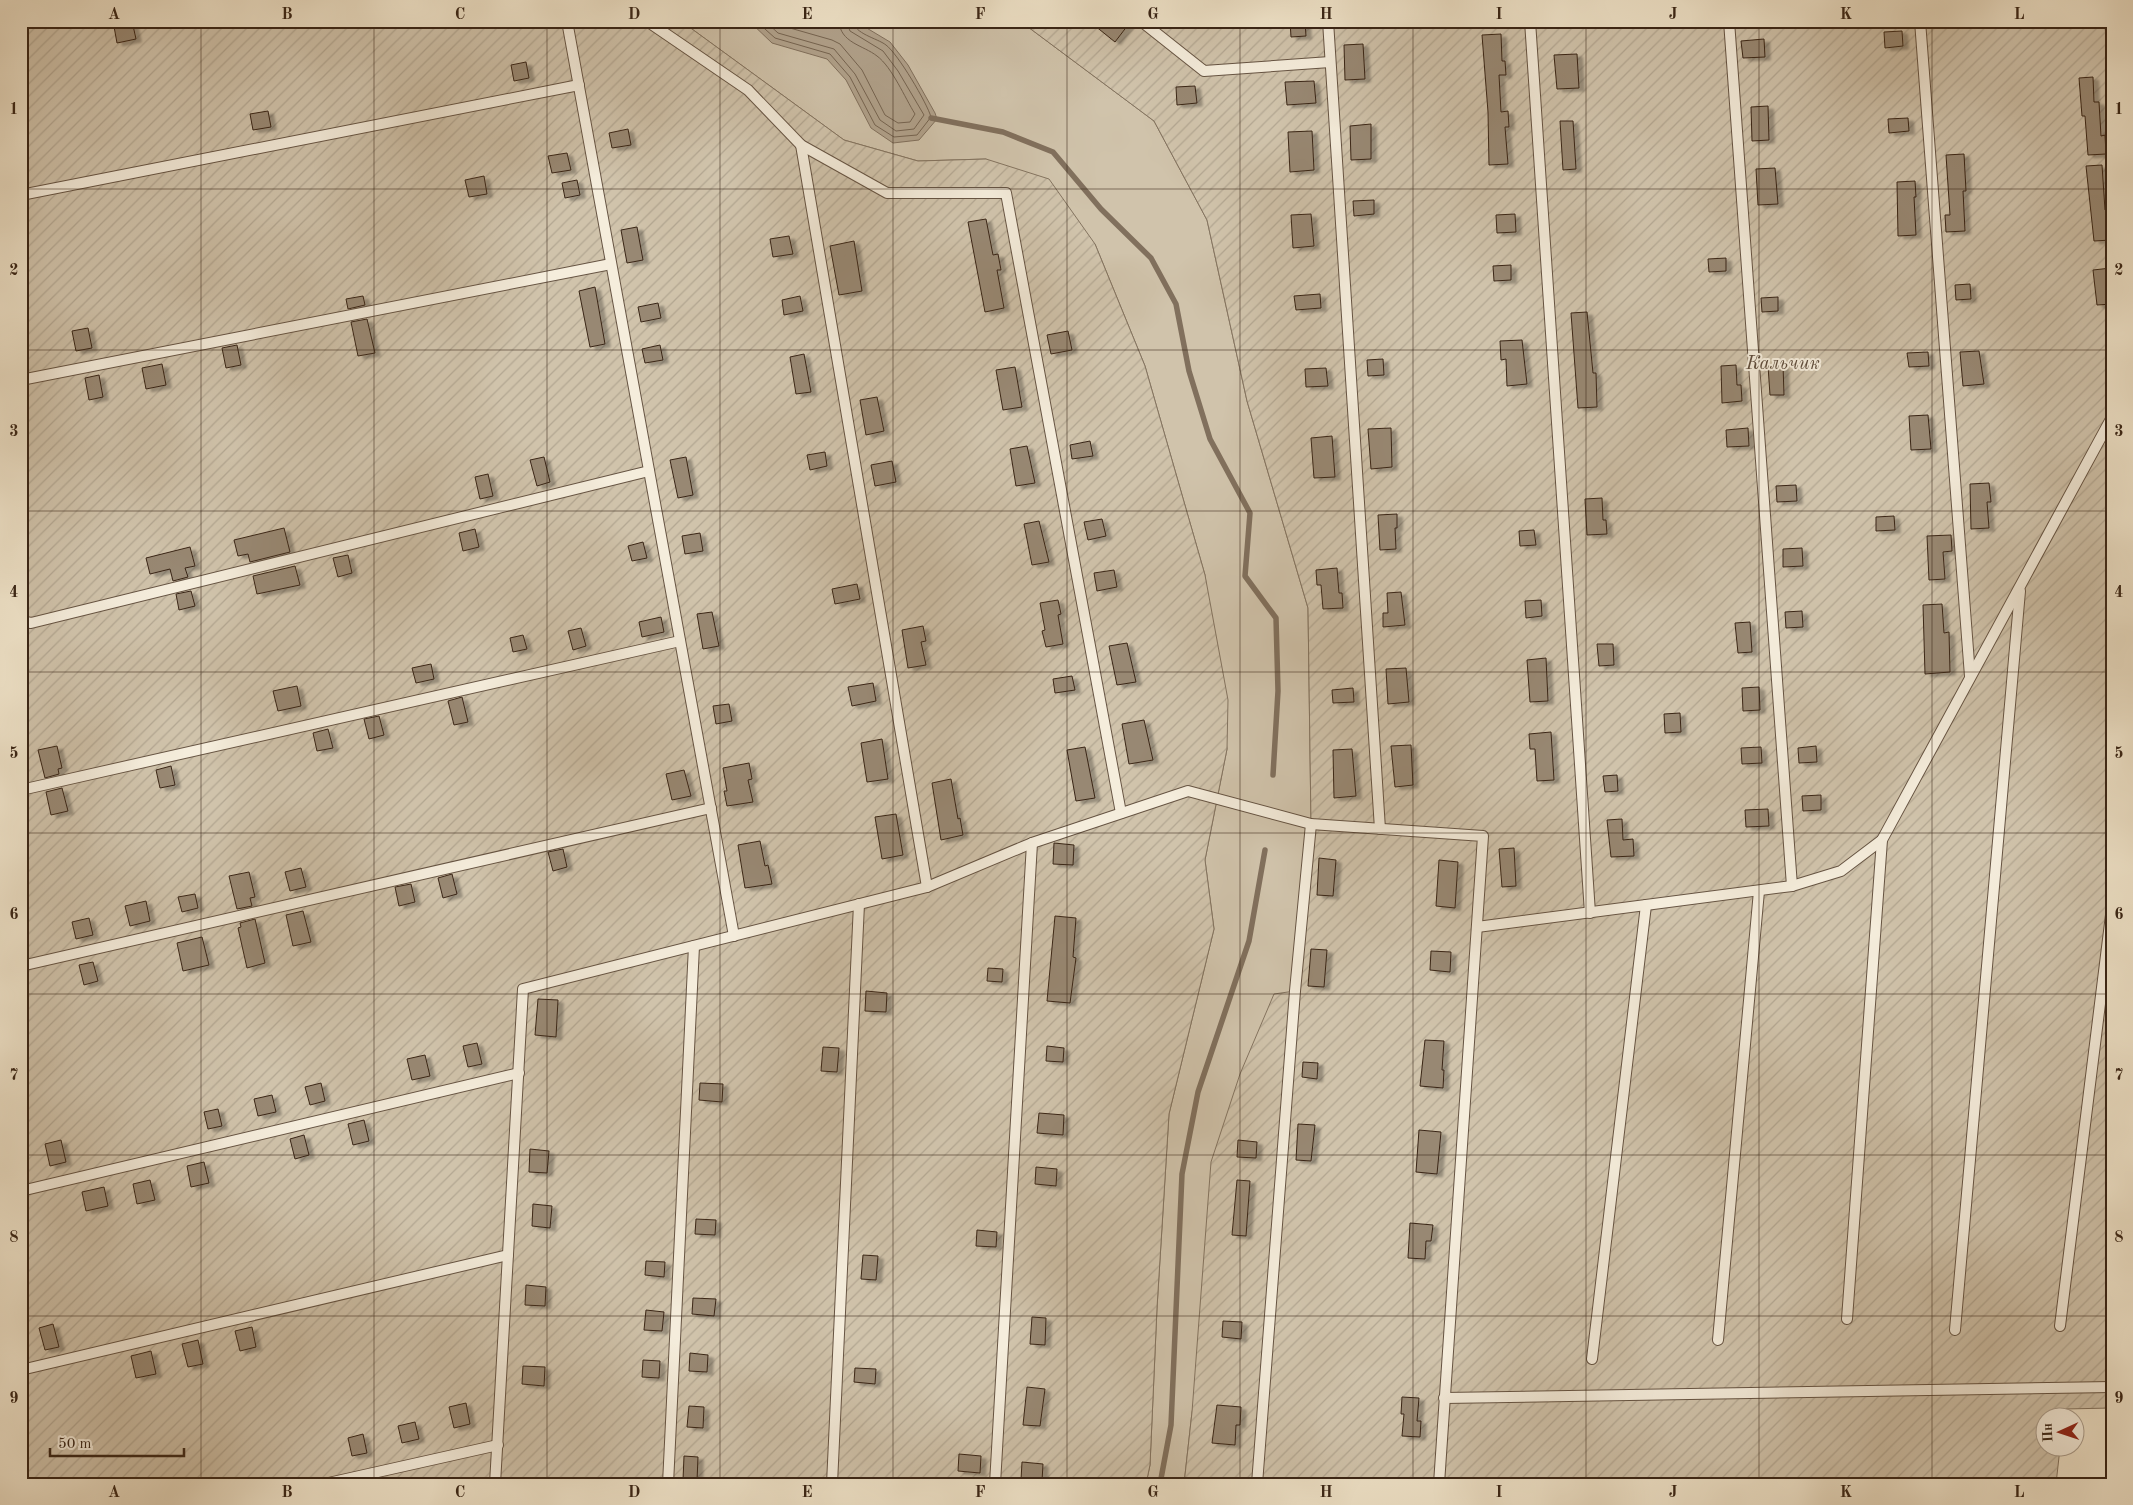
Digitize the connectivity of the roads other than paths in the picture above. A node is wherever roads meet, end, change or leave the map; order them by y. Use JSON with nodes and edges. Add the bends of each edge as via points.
{"nodes":[{"id":1,"x":567,"y":21,"type":"edge"},
{"id":2,"x":647,"y":21,"type":"edge"},
{"id":3,"x":1141,"y":21,"type":"edge"},
{"id":4,"x":1328,"y":21,"type":"edge"},
{"id":5,"x":1530,"y":21,"type":"edge"},
{"id":6,"x":1729,"y":21,"type":"edge"},
{"id":7,"x":1920,"y":21,"type":"edge"},
{"id":8,"x":2110,"y":21,"type":"edge"},
{"id":9,"x":2112,"y":42,"type":"edge"},
{"id":10,"x":1330,"y":62,"type":"junction"},
{"id":11,"x":578,"y":84,"type":"junction"},
{"id":12,"x":801,"y":145,"type":"junction"},
{"id":13,"x":21,"y":194,"type":"edge"},
{"id":14,"x":611,"y":264,"type":"junction"},
{"id":15,"x":21,"y":380,"type":"edge"},
{"id":16,"x":2112,"y":417,"type":"edge"},
{"id":17,"x":649,"y":471,"type":"junction"},
{"id":18,"x":2020,"y":587,"type":"junction"},
{"id":19,"x":21,"y":621,"type":"edge"},
{"id":20,"x":680,"y":641,"type":"junction"},
{"id":21,"x":1970,"y":677,"type":"junction"},
{"id":22,"x":21,"y":790,"type":"edge"},
{"id":23,"x":711,"y":808,"type":"junction"},
{"id":24,"x":1121,"y":814,"type":"junction"},
{"id":25,"x":1312,"y":824,"type":"junction"},
{"id":26,"x":1380,"y":829,"type":"junction"},
{"id":27,"x":1882,"y":840,"type":"junction"},
{"id":28,"x":1032,"y":843,"type":"junction"},
{"id":29,"x":1792,"y":886,"type":"junction"},
{"id":30,"x":927,"y":887,"type":"junction"},
{"id":31,"x":1759,"y":891,"type":"junction"},
{"id":32,"x":859,"y":904,"type":"junction"},
{"id":33,"x":1646,"y":906,"type":"junction"},
{"id":34,"x":2112,"y":907,"type":"edge"},
{"id":35,"x":1590,"y":913,"type":"junction"},
{"id":36,"x":1477,"y":927,"type":"junction"},
{"id":37,"x":734,"y":936,"type":"junction"},
{"id":38,"x":694,"y":946,"type":"junction"},
{"id":39,"x":21,"y":966,"type":"edge"},
{"id":40,"x":518,"y":1073,"type":"junction"},
{"id":41,"x":21,"y":1191,"type":"edge"},
{"id":42,"x":508,"y":1255,"type":"junction"},
{"id":43,"x":1847,"y":1319,"type":"dead end"},
{"id":44,"x":2060,"y":1326,"type":"dead end"},
{"id":45,"x":1955,"y":1330,"type":"dead end"},
{"id":46,"x":1718,"y":1340,"type":"dead end"},
{"id":47,"x":1592,"y":1359,"type":"dead end"},
{"id":48,"x":21,"y":1370,"type":"edge"},
{"id":49,"x":2112,"y":1387,"type":"edge"},
{"id":50,"x":1444,"y":1398,"type":"junction"},
{"id":51,"x":498,"y":1445,"type":"junction"},
{"id":52,"x":324,"y":1484,"type":"edge"},
{"id":53,"x":496,"y":1484,"type":"edge"},
{"id":54,"x":668,"y":1484,"type":"edge"},
{"id":55,"x":832,"y":1484,"type":"edge"},
{"id":56,"x":995,"y":1484,"type":"edge"},
{"id":57,"x":1257,"y":1484,"type":"edge"},
{"id":58,"x":1438,"y":1484,"type":"edge"}],
"edges":[{"from":1,"to":11,"type":"lane"},
{"from":2,"to":12,"type":"lane","via":[[748,90]]},
{"from":3,"to":10,"type":"lane","via":[[1204,71]]},
{"from":4,"to":10,"type":"lane"},
{"from":5,"to":35,"type":"lane"},
{"from":6,"to":29,"type":"lane"},
{"from":7,"to":21,"type":"lane"},
{"from":8,"to":9,"type":"lane"},
{"from":10,"to":26,"type":"lane"},
{"from":11,"to":13,"type":"lane"},
{"from":11,"to":14,"type":"lane"},
{"from":12,"to":24,"type":"lane","via":[[887,193],[1006,192]]},
{"from":12,"to":30,"type":"lane"},
{"from":14,"to":15,"type":"lane"},
{"from":14,"to":17,"type":"lane"},
{"from":16,"to":18,"type":"lane"},
{"from":17,"to":19,"type":"lane","via":[[31,623]]},
{"from":17,"to":20,"type":"lane"},
{"from":18,"to":21,"type":"lane"},
{"from":18,"to":45,"type":"lane"},
{"from":20,"to":22,"type":"lane"},
{"from":20,"to":23,"type":"lane"},
{"from":21,"to":27,"type":"lane"},
{"from":23,"to":37,"type":"lane"},
{"from":23,"to":39,"type":"lane"},
{"from":24,"to":25,"type":"lane","via":[[1188,791]]},
{"from":24,"to":28,"type":"lane"},
{"from":25,"to":26,"type":"lane"},
{"from":25,"to":57,"type":"lane","via":[[1295,991]]},
{"from":26,"to":36,"type":"lane","via":[[1483,836]]},
{"from":27,"to":29,"type":"lane","via":[[1841,871]]},
{"from":27,"to":43,"type":"lane"},
{"from":28,"to":30,"type":"lane"},
{"from":28,"to":56,"type":"lane"},
{"from":29,"to":31,"type":"lane"},
{"from":30,"to":32,"type":"lane"},
{"from":31,"to":33,"type":"lane"},
{"from":31,"to":46,"type":"lane"},
{"from":32,"to":37,"type":"lane"},
{"from":32,"to":55,"type":"lane"},
{"from":33,"to":35,"type":"lane"},
{"from":33,"to":47,"type":"lane"},
{"from":34,"to":44,"type":"lane"},
{"from":35,"to":36,"type":"lane"},
{"from":36,"to":50,"type":"lane"},
{"from":37,"to":38,"type":"lane"},
{"from":38,"to":40,"type":"lane","via":[[523,989]]},
{"from":38,"to":54,"type":"lane"},
{"from":40,"to":41,"type":"lane"},
{"from":40,"to":42,"type":"lane"},
{"from":42,"to":48,"type":"lane"},
{"from":42,"to":51,"type":"lane"},
{"from":49,"to":50,"type":"lane"},
{"from":50,"to":58,"type":"lane"},
{"from":51,"to":52,"type":"lane"},
{"from":51,"to":53,"type":"lane"}]}
